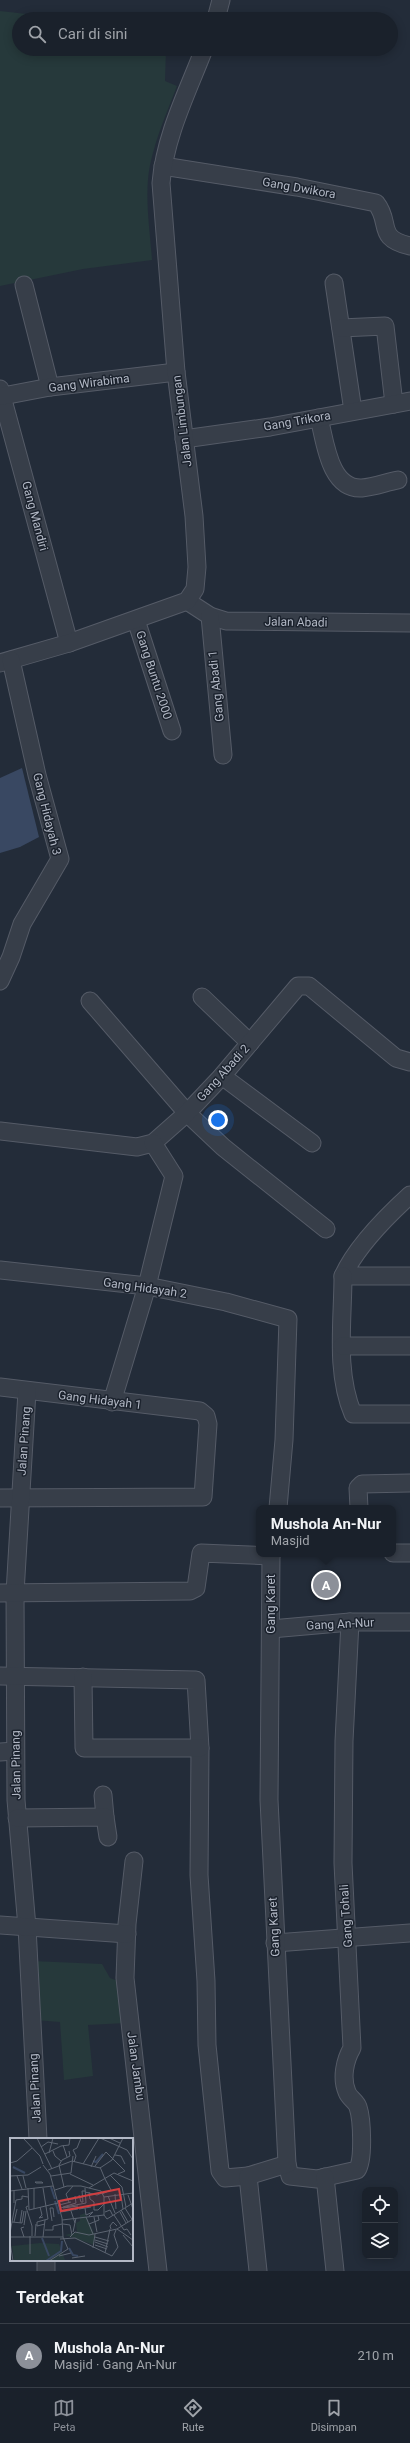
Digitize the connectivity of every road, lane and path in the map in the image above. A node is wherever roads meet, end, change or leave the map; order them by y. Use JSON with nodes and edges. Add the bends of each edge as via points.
{"nodes":[{"id":1,"x":221,"y":0,"type":"edge"},
{"id":2,"x":218,"y":12,"type":"edge"},
{"id":3,"x":201,"y":56,"type":"edge"},
{"id":4,"x":162,"y":166,"type":"junction"},
{"id":5,"x":410,"y":246,"type":"edge"},
{"id":6,"x":334,"y":284,"type":"dead end"},
{"id":7,"x":24,"y":285,"type":"dead end"},
{"id":8,"x":341,"y":328,"type":"junction"},
{"id":9,"x":176,"y":372,"type":"junction"},
{"id":10,"x":50,"y":388,"type":"junction"},
{"id":11,"x":1,"y":393,"type":"edge"},
{"id":12,"x":402,"y":402,"type":"edge"},
{"id":13,"x":353,"y":411,"type":"junction"},
{"id":14,"x":319,"y":418,"type":"junction"},
{"id":15,"x":184,"y":439,"type":"junction"},
{"id":16,"x":398,"y":480,"type":"dead end"},
{"id":17,"x":187,"y":601,"type":"junction"},
{"id":18,"x":210,"y":616,"type":"junction"},
{"id":19,"x":136,"y":620,"type":"junction"},
{"id":20,"x":410,"y":623,"type":"edge"},
{"id":21,"x":69,"y":643,"type":"junction"},
{"id":22,"x":6,"y":661,"type":"edge"},
{"id":23,"x":172,"y":731,"type":"dead end"},
{"id":24,"x":223,"y":755,"type":"dead end"},
{"id":25,"x":0,"y":980,"type":"edge"},
{"id":26,"x":202,"y":997,"type":"dead end"},
{"id":27,"x":90,"y":1001,"type":"dead end"},
{"id":28,"x":250,"y":1043,"type":"junction"},
{"id":29,"x":410,"y":1062,"type":"edge"},
{"id":30,"x":222,"y":1076,"type":"junction"},
{"id":31,"x":187,"y":1113,"type":"junction"},
{"id":32,"x":0,"y":1131,"type":"edge"},
{"id":33,"x":153,"y":1143,"type":"junction"},
{"id":34,"x":312,"y":1143,"type":"dead end"},
{"id":35,"x":410,"y":1194,"type":"edge"},
{"id":36,"x":326,"y":1229,"type":"dead end"},
{"id":37,"x":0,"y":1270,"type":"edge"},
{"id":38,"x":343,"y":1276,"type":"junction"},
{"id":39,"x":410,"y":1276,"type":"edge"},
{"id":40,"x":147,"y":1286,"type":"junction"},
{"id":41,"x":342,"y":1346,"type":"junction"},
{"id":42,"x":410,"y":1346,"type":"edge"},
{"id":43,"x":0,"y":1387,"type":"edge"},
{"id":44,"x":27,"y":1391,"type":"junction"},
{"id":45,"x":112,"y":1402,"type":"junction"},
{"id":46,"x":410,"y":1414,"type":"edge"},
{"id":47,"x":410,"y":1483,"type":"edge"},
{"id":48,"x":0,"y":1498,"type":"edge"},
{"id":49,"x":20,"y":1498,"type":"junction"},
{"id":50,"x":278,"y":1505,"type":"edge"},
{"id":51,"x":359,"y":1505,"type":"edge"},
{"id":52,"x":396,"y":1553,"type":"edge"},
{"id":53,"x":410,"y":1553,"type":"edge"},
{"id":54,"x":256,"y":1555,"type":"edge"},
{"id":55,"x":271,"y":1557,"type":"edge"},
{"id":56,"x":7,"y":1593,"type":"edge"},
{"id":57,"x":350,"y":1622,"type":"junction"},
{"id":58,"x":410,"y":1622,"type":"edge"},
{"id":59,"x":271,"y":1629,"type":"junction"},
{"id":60,"x":7,"y":1676,"type":"edge"},
{"id":61,"x":83,"y":1677,"type":"junction"},
{"id":62,"x":200,"y":1748,"type":"junction"},
{"id":63,"x":8,"y":1752,"type":"edge"},
{"id":64,"x":103,"y":1795,"type":"dead end"},
{"id":65,"x":8,"y":1800,"type":"edge"},
{"id":66,"x":105,"y":1817,"type":"junction"},
{"id":67,"x":17,"y":1818,"type":"junction"},
{"id":68,"x":108,"y":1836,"type":"dead end"},
{"id":69,"x":134,"y":1861,"type":"dead end"},
{"id":70,"x":0,"y":1925,"type":"edge"},
{"id":71,"x":27,"y":1927,"type":"junction"},
{"id":72,"x":410,"y":1933,"type":"edge"},
{"id":73,"x":127,"y":1934,"type":"junction"},
{"id":74,"x":348,"y":1938,"type":"junction"},
{"id":75,"x":275,"y":1943,"type":"junction"},
{"id":76,"x":38,"y":2138,"type":"edge"},
{"id":77,"x":287,"y":2164,"type":"junction"},
{"id":78,"x":248,"y":2176,"type":"junction"},
{"id":79,"x":325,"y":2177,"type":"junction"},
{"id":80,"x":158,"y":2271,"type":"edge"},
{"id":81,"x":258,"y":2271,"type":"edge"},
{"id":82,"x":335,"y":2271,"type":"edge"}],
"edges":[{"from":1,"to":2,"type":"street"},
{"from":3,"to":4,"type":"street","name":"Jalan Limbungan","via":[[174,123]]},
{"from":4,"to":5,"type":"street","name":"Gang Dwikora","via":[[297,187],[376,203],[384,212],[385,232]]},
{"from":4,"to":9,"type":"street","name":"Jalan Limbungan","via":[[161,184]]},
{"from":6,"to":8,"type":"street"},
{"from":7,"to":10,"type":"street"},
{"from":8,"to":12,"type":"street","via":[[385,326]]},
{"from":8,"to":13,"type":"street"},
{"from":9,"to":10,"type":"street","name":"Gang Wirabima"},
{"from":9,"to":15,"type":"street","name":"Jalan Limbungan"},
{"from":10,"to":11,"type":"street","name":"Gang Wirabima"},
{"from":11,"to":21,"type":"street","name":"Gang Mandiri"},
{"from":12,"to":13,"type":"street","name":"Gang Trikora"},
{"from":13,"to":14,"type":"street","name":"Gang Trikora"},
{"from":14,"to":15,"type":"street","name":"Gang Trikora"},
{"from":14,"to":16,"type":"street","via":[[330,462],[340,478],[352,487],[362,488]]},
{"from":15,"to":17,"type":"street","name":"Jalan Limbungan","via":[[194,516],[197,567],[195,589]]},
{"from":17,"to":18,"type":"street","name":"Jalan Abadi"},
{"from":17,"to":19,"type":"street"},
{"from":18,"to":20,"type":"street","name":"Jalan Abadi","via":[[226,621]]},
{"from":18,"to":24,"type":"street","name":"Gang Abadi 1"},
{"from":19,"to":21,"type":"street"},
{"from":19,"to":23,"type":"street","name":"Gang Buntu 2000"},
{"from":21,"to":22,"type":"street"},
{"from":22,"to":25,"type":"street","name":"Gang Hidayah 3","via":[[60,859],[22,924]]},
{"from":26,"to":28,"type":"street"},
{"from":27,"to":31,"type":"street"},
{"from":28,"to":29,"type":"street","name":"Gang Abadi 2","via":[[298,986],[309,986],[396,1058]]},
{"from":28,"to":30,"type":"street","name":"Gang Abadi 2"},
{"from":30,"to":31,"type":"street","name":"Gang Abadi 2"},
{"from":30,"to":34,"type":"street"},
{"from":31,"to":33,"type":"street","name":"Gang Abadi 2"},
{"from":31,"to":36,"type":"street","via":[[223,1147]]},
{"from":32,"to":33,"type":"street","via":[[137,1147]]},
{"from":33,"to":40,"type":"street","via":[[174,1176]]},
{"from":35,"to":38,"type":"street","via":[[349,1262]]},
{"from":37,"to":40,"type":"street","name":"Gang Hidayah 2"},
{"from":38,"to":39,"type":"street"},
{"from":38,"to":41,"type":"street"},
{"from":40,"to":45,"type":"street"},
{"from":40,"to":50,"type":"street","name":"Gang Hidayah 2","via":[[226,1302],[288,1319],[284,1440]]},
{"from":41,"to":42,"type":"street"},
{"from":41,"to":46,"type":"street","via":[[345,1392],[352,1414]]},
{"from":43,"to":44,"type":"street","name":"Gang Hidayah 1"},
{"from":44,"to":45,"type":"street","name":"Gang Hidayah 1"},
{"from":44,"to":49,"type":"street","name":"Jalan Pinang"},
{"from":45,"to":49,"type":"street","name":"Gang Hidayah 1","via":[[200,1411],[206,1416],[208,1424],[203,1497]]},
{"from":47,"to":51,"type":"street","via":[[362,1484],[357,1493]]},
{"from":48,"to":49,"type":"street"},
{"from":49,"to":56,"type":"street","name":"Jalan Pinang"},
{"from":52,"to":53,"type":"street"},
{"from":54,"to":56,"type":"street","via":[[201,1553],[196,1588],[190,1591]]},
{"from":55,"to":59,"type":"street","name":"Gang Karet"},
{"from":56,"to":60,"type":"street","name":"Jalan Pinang"},
{"from":57,"to":58,"type":"street","name":"Gang An-Nur"},
{"from":57,"to":59,"type":"street","name":"Gang An-Nur"},
{"from":57,"to":74,"type":"street","name":"Gang Tohali","via":[[344,1748],[343,1863]]},
{"from":59,"to":75,"type":"street","name":"Gang Karet","via":[[269,1800]]},
{"from":60,"to":61,"type":"street"},
{"from":60,"to":63,"type":"street","name":"Jalan Pinang"},
{"from":61,"to":62,"type":"street","via":[[196,1680]]},
{"from":61,"to":62,"type":"street","via":[[84,1748]]},
{"from":62,"to":78,"type":"street","via":[[199,1874],[207,2045],[220,2171],[225,2178]]},
{"from":63,"to":65,"type":"street","name":"Jalan Pinang"},
{"from":64,"to":66,"type":"street"},
{"from":65,"to":67,"type":"street","name":"Jalan Pinang"},
{"from":66,"to":67,"type":"street"},
{"from":66,"to":68,"type":"street"},
{"from":67,"to":71,"type":"street","name":"Jalan Pinang"},
{"from":69,"to":73,"type":"street","name":"Jalan Jambu"},
{"from":70,"to":71,"type":"street"},
{"from":71,"to":73,"type":"street"},
{"from":71,"to":76,"type":"street","name":"Jalan Pinang"},
{"from":72,"to":74,"type":"street"},
{"from":73,"to":80,"type":"street","name":"Jalan Jambu","via":[[125,1978]]},
{"from":74,"to":75,"type":"street"},
{"from":74,"to":79,"type":"street","name":"Gang Tohali","via":[[352,2048],[345,2060],[345,2083],[347,2093],[358,2106],[362,2158],[357,2170]]},
{"from":75,"to":77,"type":"street","name":"Gang Karet"},
{"from":77,"to":78,"type":"street"},
{"from":77,"to":79,"type":"street","name":"Gang Tohali","via":[[290,2176],[313,2179]]},
{"from":78,"to":81,"type":"street"},
{"from":79,"to":82,"type":"street"}]}
